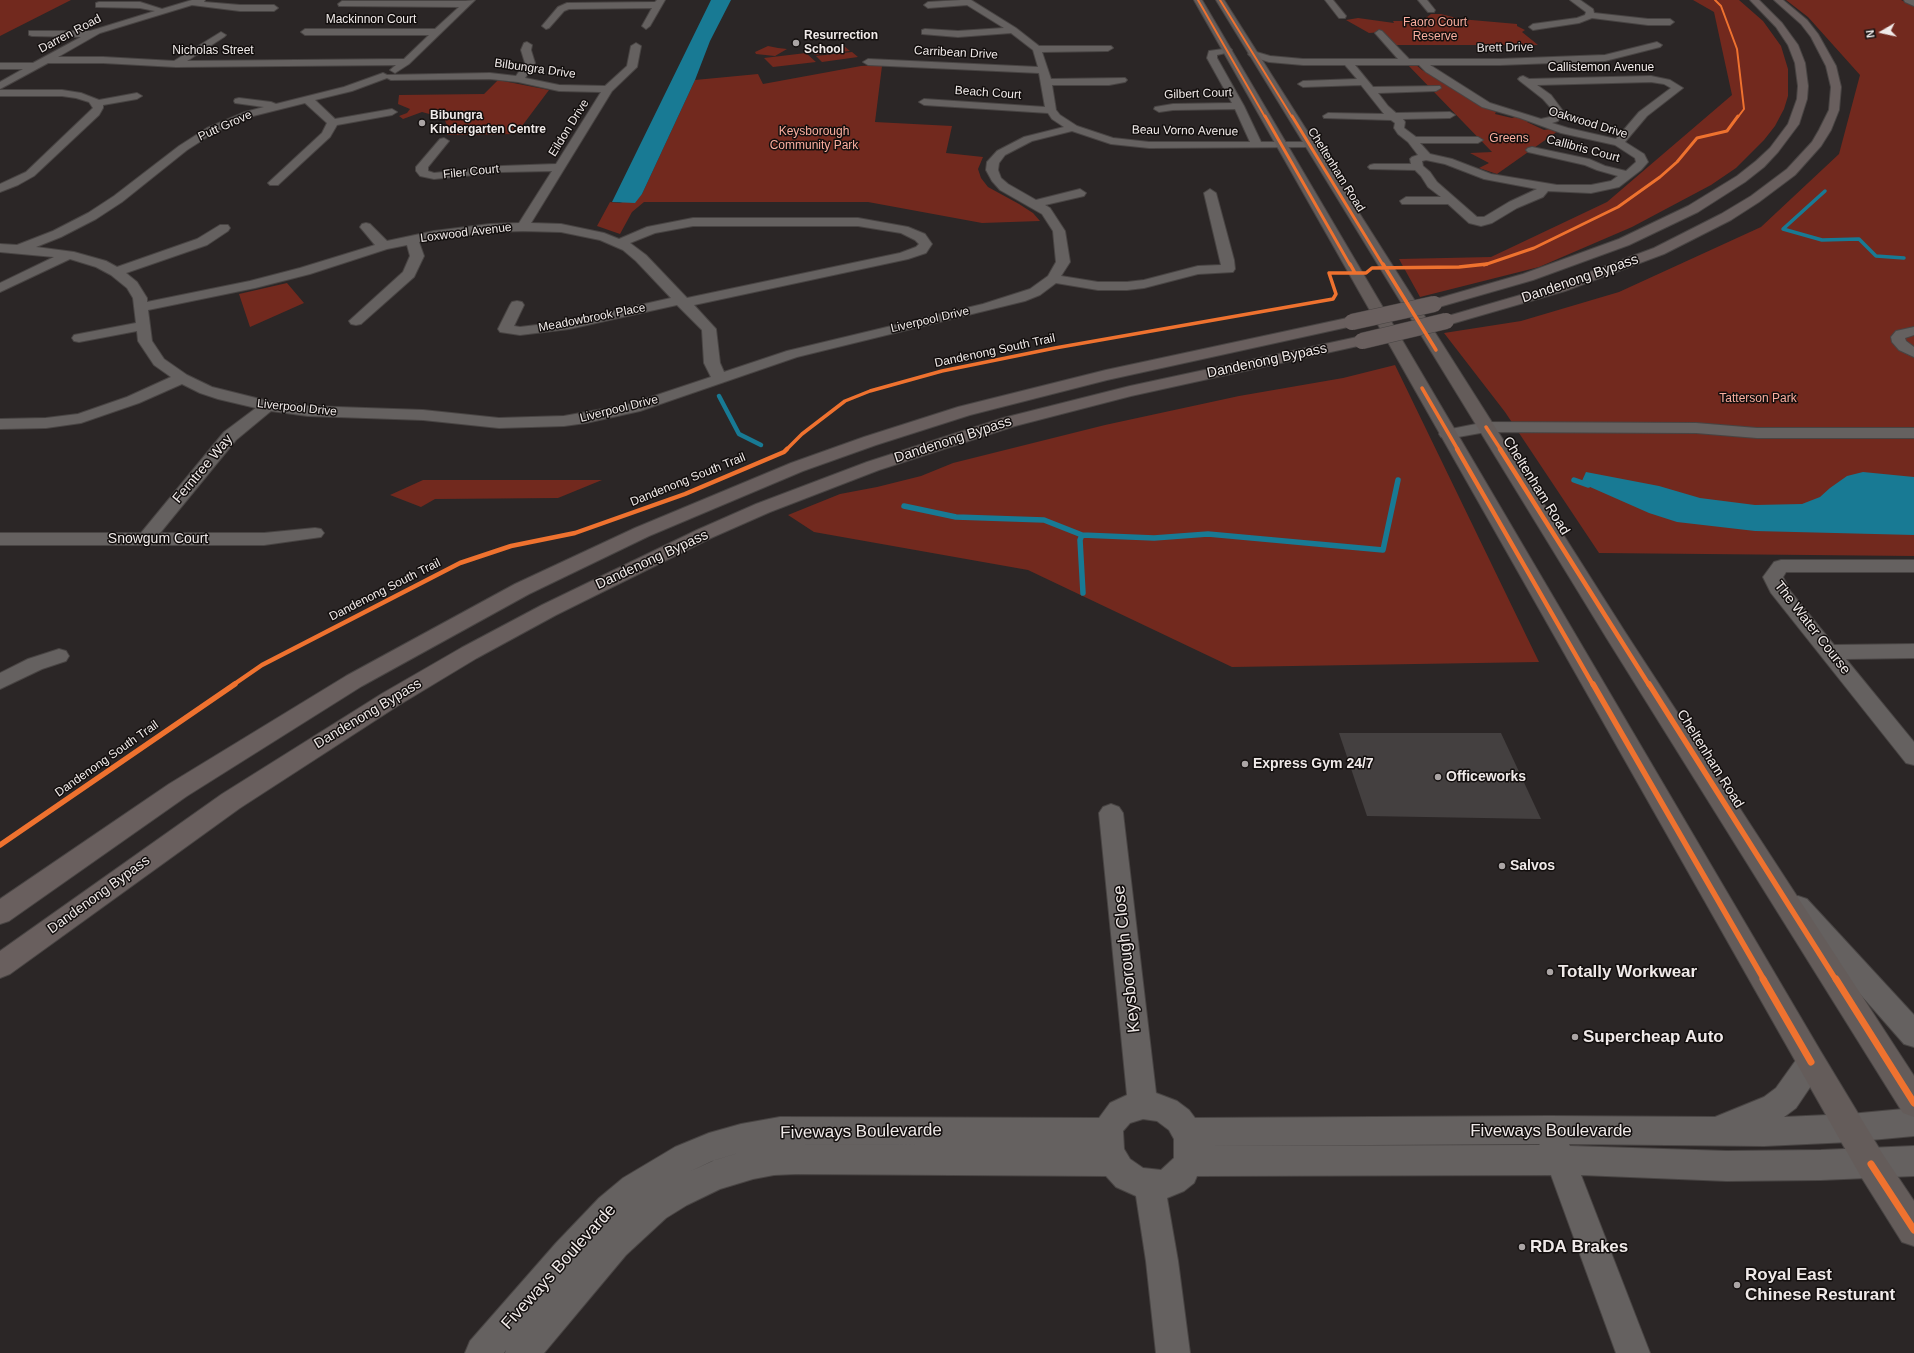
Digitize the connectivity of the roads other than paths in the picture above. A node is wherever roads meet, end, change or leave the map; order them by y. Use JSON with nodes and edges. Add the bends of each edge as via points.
{"nodes":[{"id":1,"x":1198,"y":0,"type":"edge"},
{"id":2,"x":1220,"y":0,"type":"edge"},
{"id":3,"x":1329,"y":0,"type":"edge"},
{"id":4,"x":1422,"y":0,"type":"edge"},
{"id":5,"x":1574,"y":0,"type":"edge"},
{"id":6,"x":1754,"y":0,"type":"edge"},
{"id":7,"x":1778,"y":0,"type":"edge"},
{"id":8,"x":1908,"y":0,"type":"edge"},
{"id":9,"x":967,"y":1,"type":"edge"},
{"id":10,"x":196,"y":2,"type":"edge"},
{"id":11,"x":469,"y":2,"type":"edge"},
{"id":12,"x":660,"y":2,"type":"edge"},
{"id":13,"x":1914,"y":3,"type":"edge"},
{"id":14,"x":342,"y":4,"type":"dead end"},
{"id":15,"x":99,"y":5,"type":"dead end"},
{"id":16,"x":928,"y":5,"type":"dead end"},
{"id":17,"x":274,"y":8,"type":"dead end"},
{"id":18,"x":1431,"y":10,"type":"dead end"},
{"id":19,"x":166,"y":11,"type":"junction"},
{"id":20,"x":1590,"y":15,"type":"junction"},
{"id":21,"x":1342,"y":16,"type":"dead end"},
{"id":22,"x":1670,"y":22,"type":"dead end"},
{"id":23,"x":546,"y":26,"type":"dead end"},
{"id":24,"x":646,"y":26,"type":"dead end"},
{"id":25,"x":1533,"y":27,"type":"dead end"},
{"id":26,"x":1013,"y":30,"type":"junction"},
{"id":27,"x":305,"y":32,"type":"dead end"},
{"id":28,"x":437,"y":32,"type":"junction"},
{"id":29,"x":925,"y":32,"type":"dead end"},
{"id":30,"x":32,"y":33,"type":"dead end"},
{"id":31,"x":1379,"y":33,"type":"dead end"},
{"id":32,"x":93,"y":34,"type":"junction"},
{"id":33,"x":221,"y":35,"type":"dead end"},
{"id":34,"x":527,"y":45,"type":"dead end"},
{"id":35,"x":1657,"y":45,"type":"dead end"},
{"id":36,"x":636,"y":46,"type":"dead end"},
{"id":37,"x":1108,"y":48,"type":"dead end"},
{"id":38,"x":1038,"y":49,"type":"junction"},
{"id":39,"x":1227,"y":50,"type":"junction"},
{"id":40,"x":1253,"y":54,"type":"junction"},
{"id":41,"x":1615,"y":56,"type":"junction"},
{"id":42,"x":45,"y":60,"type":"junction"},
{"id":43,"x":1630,"y":60,"type":"dead end"},
{"id":44,"x":868,"y":62,"type":"dead end"},
{"id":45,"x":1303,"y":62,"type":"junction"},
{"id":46,"x":1348,"y":62,"type":"junction"},
{"id":47,"x":1406,"y":62,"type":"junction"},
{"id":48,"x":1422,"y":62,"type":"junction"},
{"id":49,"x":1500,"y":62,"type":"junction"},
{"id":50,"x":176,"y":64,"type":"junction"},
{"id":51,"x":0,"y":66,"type":"edge"},
{"id":52,"x":35,"y":66,"type":"junction"},
{"id":53,"x":1044,"y":70,"type":"junction"},
{"id":54,"x":1650,"y":70,"type":"dead end"},
{"id":55,"x":394,"y":72,"type":"junction"},
{"id":56,"x":1265,"y":72,"type":"junction"},
{"id":57,"x":518,"y":79,"type":"junction"},
{"id":58,"x":1122,"y":80,"type":"dead end"},
{"id":59,"x":1660,"y":80,"type":"junction"},
{"id":60,"x":1047,"y":82,"type":"junction"},
{"id":61,"x":1529,"y":82,"type":"junction"},
{"id":62,"x":1303,"y":84,"type":"dead end"},
{"id":63,"x":0,"y":86,"type":"edge"},
{"id":64,"x":1367,"y":86,"type":"junction"},
{"id":65,"x":1436,"y":88,"type":"dead end"},
{"id":66,"x":608,"y":90,"type":"junction"},
{"id":67,"x":0,"y":93,"type":"edge"},
{"id":68,"x":137,"y":96,"type":"dead end"},
{"id":69,"x":307,"y":99,"type":"junction"},
{"id":70,"x":239,"y":101,"type":"dead end"},
{"id":71,"x":924,"y":102,"type":"dead end"},
{"id":72,"x":97,"y":103,"type":"junction"},
{"id":73,"x":275,"y":106,"type":"junction"},
{"id":74,"x":1239,"y":106,"type":"junction"},
{"id":75,"x":1159,"y":109,"type":"dead end"},
{"id":76,"x":1051,"y":110,"type":"junction"},
{"id":77,"x":392,"y":112,"type":"dead end"},
{"id":78,"x":1393,"y":115,"type":"junction"},
{"id":79,"x":1450,"y":115,"type":"dead end"},
{"id":80,"x":1328,"y":116,"type":"dead end"},
{"id":81,"x":1541,"y":122,"type":"junction"},
{"id":82,"x":332,"y":123,"type":"junction"},
{"id":83,"x":1073,"y":128,"type":"junction"},
{"id":84,"x":1413,"y":140,"type":"junction"},
{"id":85,"x":1478,"y":140,"type":"dead end"},
{"id":86,"x":444,"y":141,"type":"dead end"},
{"id":87,"x":1619,"y":143,"type":"junction"},
{"id":88,"x":1257,"y":145,"type":"junction"},
{"id":89,"x":1280,"y":145,"type":"junction"},
{"id":90,"x":1309,"y":145,"type":"junction"},
{"id":91,"x":1532,"y":150,"type":"dead end"},
{"id":92,"x":1426,"y":157,"type":"junction"},
{"id":93,"x":560,"y":167,"type":"junction"},
{"id":94,"x":1374,"y":167,"type":"dead end"},
{"id":95,"x":1418,"y":167,"type":"junction"},
{"id":96,"x":1628,"y":175,"type":"junction"},
{"id":97,"x":274,"y":183,"type":"dead end"},
{"id":98,"x":1545,"y":187,"type":"junction"},
{"id":99,"x":0,"y":188,"type":"edge"},
{"id":100,"x":1080,"y":193,"type":"dead end"},
{"id":101,"x":1210,"y":193,"type":"dead end"},
{"id":102,"x":1451,"y":200,"type":"junction"},
{"id":103,"x":1406,"y":201,"type":"dead end"},
{"id":104,"x":1036,"y":204,"type":"junction"},
{"id":105,"x":366,"y":227,"type":"dead end"},
{"id":106,"x":523,"y":227,"type":"junction"},
{"id":107,"x":224,"y":228,"type":"dead end"},
{"id":108,"x":411,"y":239,"type":"junction"},
{"id":109,"x":619,"y":243,"type":"junction"},
{"id":110,"x":384,"y":246,"type":"junction"},
{"id":111,"x":0,"y":248,"type":"edge"},
{"id":112,"x":25,"y":249,"type":"junction"},
{"id":113,"x":69,"y":255,"type":"junction"},
{"id":114,"x":116,"y":272,"type":"junction"},
{"id":115,"x":1053,"y":279,"type":"junction"},
{"id":116,"x":0,"y":288,"type":"edge"},
{"id":117,"x":681,"y":301,"type":"junction"},
{"id":118,"x":517,"y":305,"type":"dead end"},
{"id":119,"x":142,"y":307,"type":"junction"},
{"id":120,"x":356,"y":321,"type":"dead end"},
{"id":121,"x":142,"y":326,"type":"junction"},
{"id":122,"x":1914,"y":331,"type":"edge"},
{"id":123,"x":79,"y":338,"type":"dead end"},
{"id":124,"x":1914,"y":353,"type":"edge"},
{"id":125,"x":182,"y":378,"type":"junction"},
{"id":126,"x":720,"y":378,"type":"junction"},
{"id":127,"x":268,"y":406,"type":"junction"},
{"id":128,"x":0,"y":424,"type":"edge"},
{"id":129,"x":1914,"y":433,"type":"edge"},
{"id":130,"x":1490,"y":434,"type":"junction"},
{"id":131,"x":1448,"y":436,"type":"junction"},
{"id":132,"x":315,"y":533,"type":"dead end"},
{"id":133,"x":0,"y":539,"type":"edge"},
{"id":134,"x":146,"y":539,"type":"junction"},
{"id":135,"x":1914,"y":566,"type":"edge"},
{"id":136,"x":1914,"y":651,"type":"edge"},
{"id":137,"x":1830,"y":652,"type":"junction"},
{"id":138,"x":59,"y":656,"type":"dead end"},
{"id":139,"x":0,"y":682,"type":"edge"},
{"id":140,"x":1914,"y":757,"type":"edge"},
{"id":141,"x":1111,"y":814,"type":"dead end"},
{"id":142,"x":1765,"y":868,"type":"junction"},
{"id":143,"x":0,"y":913,"type":"edge"},
{"id":144,"x":0,"y":966,"type":"edge"},
{"id":145,"x":1914,"y":1035,"type":"edge"},
{"id":146,"x":1811,"y":1062,"type":"junction"},
{"id":147,"x":1914,"y":1103,"type":"edge"},
{"id":148,"x":1143,"y":1105,"type":"junction"},
{"id":149,"x":1914,"y":1122,"type":"edge"},
{"id":150,"x":1850,"y":1128,"type":"junction"},
{"id":151,"x":1549,"y":1130,"type":"junction"},
{"id":152,"x":1718,"y":1131,"type":"junction"},
{"id":153,"x":1187,"y":1132,"type":"junction"},
{"id":154,"x":1111,"y":1147,"type":"junction"},
{"id":155,"x":1560,"y":1160,"type":"junction"},
{"id":156,"x":1189,"y":1161,"type":"junction"},
{"id":157,"x":1914,"y":1161,"type":"edge"},
{"id":158,"x":1871,"y":1164,"type":"junction"},
{"id":159,"x":1149,"y":1185,"type":"junction"},
{"id":160,"x":1914,"y":1230,"type":"edge"},
{"id":161,"x":482,"y":1353,"type":"edge"},
{"id":162,"x":522,"y":1353,"type":"edge"},
{"id":163,"x":1172,"y":1353,"type":"edge"},
{"id":164,"x":1633,"y":1353,"type":"edge"}],
"edges":[{"from":1,"to":39,"type":"main road"},
{"from":2,"to":40,"type":"main road","name":"Cheltenham Road"},
{"from":3,"to":21,"type":"street"},
{"from":4,"to":18,"type":"street"},
{"from":5,"to":20,"type":"street","via":[[1590,11]]},
{"from":6,"to":143,"type":"highway","name":"Dandenong Bypass","bridge":true,"via":[[1779,26],[1792,45],[1800,63],[1803,86],[1801,105],[1793,124],[1760,164],[1693,209],[1624,242],[1528,277],[1434,304],[1020,396],[919,425],[747,487],[642,532],[522,589],[354,681],[178,790]]},
{"from":7,"to":144,"type":"highway","name":"Dandenong Bypass","bridge":true,"via":[[1804,22],[1819,41],[1832,66],[1836,87],[1834,110],[1817,144],[1791,172],[1726,217],[1659,251],[1560,288],[1446,321],[1070,406],[940,443],[763,508],[549,610],[398,695],[231,801]]},
{"from":8,"to":13,"type":"street"},
{"from":9,"to":16,"type":"street"},
{"from":9,"to":26,"type":"street"},
{"from":10,"to":17,"type":"street","via":[[240,8]]},
{"from":10,"to":19,"type":"street","name":"Darren Road"},
{"from":11,"to":14,"type":"street"},
{"from":11,"to":28,"type":"street"},
{"from":12,"to":23,"type":"street","via":[[564,5]]},
{"from":12,"to":24,"type":"street"},
{"from":15,"to":19,"type":"street","via":[[140,5]]},
{"from":19,"to":32,"type":"street","name":"Darren Road","via":[[120,23]]},
{"from":20,"to":22,"type":"street"},
{"from":20,"to":25,"type":"street","via":[[1579,20]]},
{"from":26,"to":29,"type":"street","via":[[958,34]]},
{"from":26,"to":38,"type":"street"},
{"from":27,"to":28,"type":"street","name":"Mackinnon Court"},
{"from":28,"to":55,"type":"street"},
{"from":30,"to":32,"type":"street"},
{"from":31,"to":47,"type":"street"},
{"from":32,"to":42,"type":"street","name":"Darren Road"},
{"from":33,"to":50,"type":"street"},
{"from":34,"to":57,"type":"street","via":[[530,63]]},
{"from":35,"to":41,"type":"street","name":"Brett Drive"},
{"from":36,"to":66,"type":"street","name":"Eildon Drive","via":[[632,67]]},
{"from":37,"to":38,"type":"street"},
{"from":38,"to":53,"type":"street"},
{"from":39,"to":74,"type":"street","via":[[1212,53],[1212,58]]},
{"from":39,"to":89,"type":"main road"},
{"from":40,"to":45,"type":"street","name":"Brett Drive","via":[[1269,59]]},
{"from":40,"to":56,"type":"main road","name":"Cheltenham Road"},
{"from":41,"to":43,"type":"street"},
{"from":41,"to":49,"type":"street","name":"Brett Drive","via":[[1583,60]]},
{"from":42,"to":50,"type":"street","name":"Nicholas Street"},
{"from":42,"to":52,"type":"street","name":"Darren Road"},
{"from":44,"to":53,"type":"street","name":"Carribean Drive"},
{"from":45,"to":46,"type":"street","name":"Brett Drive"},
{"from":45,"to":56,"type":"street","name":"Brett Drive","via":[[1280,65]]},
{"from":46,"to":47,"type":"street","name":"Brett Drive"},
{"from":46,"to":64,"type":"street"},
{"from":47,"to":48,"type":"street","name":"Brett Drive"},
{"from":48,"to":49,"type":"street","name":"Brett Drive"},
{"from":48,"to":81,"type":"street","name":"Oakwood Drive","via":[[1429,70],[1486,105]]},
{"from":49,"to":61,"type":"street"},
{"from":50,"to":55,"type":"street","name":"Nicholas Street","via":[[381,63]]},
{"from":51,"to":52,"type":"street"},
{"from":52,"to":63,"type":"street","name":"Darren Road"},
{"from":53,"to":60,"type":"street"},
{"from":54,"to":59,"type":"street","via":[[1661,78]]},
{"from":55,"to":57,"type":"street","name":"Bilbungra Drive","via":[[410,76],[490,76]]},
{"from":55,"to":69,"type":"street","name":"Putt Grove"},
{"from":56,"to":90,"type":"main road","name":"Cheltenham Road"},
{"from":57,"to":66,"type":"street","name":"Bilbungra Drive","via":[[559,88]]},
{"from":58,"to":60,"type":"street"},
{"from":59,"to":61,"type":"street","name":"Callistemon Avenue","via":[[1593,79]]},
{"from":59,"to":87,"type":"street","name":"Callistemon Avenue","via":[[1678,88],[1644,114]]},
{"from":60,"to":76,"type":"street"},
{"from":61,"to":81,"type":"street","name":"Callistemon Avenue","via":[[1548,97],[1558,111],[1554,119]]},
{"from":62,"to":64,"type":"street"},
{"from":64,"to":65,"type":"street"},
{"from":64,"to":78,"type":"street","via":[[1384,108]]},
{"from":66,"to":93,"type":"street","name":"Eildon Drive"},
{"from":67,"to":72,"type":"street","via":[[70,94]]},
{"from":68,"to":72,"type":"street"},
{"from":69,"to":73,"type":"street","name":"Putt Grove"},
{"from":69,"to":82,"type":"street"},
{"from":70,"to":73,"type":"street"},
{"from":71,"to":76,"type":"street","name":"Beach Court"},
{"from":72,"to":99,"type":"street","via":[[95,114],[30,174]]},
{"from":73,"to":112,"type":"street","name":"Putt Grove","via":[[201,135],[104,208]]},
{"from":74,"to":75,"type":"street","name":"Gilbert Court"},
{"from":74,"to":88,"type":"street"},
{"from":76,"to":83,"type":"street","name":"Beau Vorno Avenue","via":[[1056,117]]},
{"from":77,"to":82,"type":"street"},
{"from":78,"to":79,"type":"street"},
{"from":78,"to":80,"type":"street"},
{"from":78,"to":84,"type":"street","via":[[1400,122],[1399,128],[1402,132]]},
{"from":81,"to":87,"type":"street","name":"Oakwood Drive","via":[[1565,131]]},
{"from":82,"to":97,"type":"street","via":[[326,135]]},
{"from":83,"to":88,"type":"street","name":"Beau Vorno Avenue","via":[[1097,137],[1129,143]]},
{"from":83,"to":104,"type":"street","name":"Liverpool Drive","via":[[1028,139],[1001,153],[993,162],[992,170],[996,179]]},
{"from":84,"to":85,"type":"street"},
{"from":84,"to":92,"type":"street"},
{"from":86,"to":93,"type":"street","name":"Filer Court","via":[[422,167],[424,174],[434,176],[502,169]]},
{"from":87,"to":96,"type":"street","name":"Oakwood Drive","via":[[1640,156],[1642,162]]},
{"from":88,"to":89,"type":"street","name":"Beau Vorno Avenue"},
{"from":89,"to":90,"type":"street","name":"Beau Vorno Avenue"},
{"from":89,"to":131,"type":"main road"},
{"from":90,"to":130,"type":"main road","name":"Cheltenham Road"},
{"from":91,"to":96,"type":"street","name":"Callibris Court","via":[[1589,162]]},
{"from":92,"to":95,"type":"street","via":[[1416,160]]},
{"from":92,"to":98,"type":"street","name":"Oakwood Drive","via":[[1448,161],[1483,175]]},
{"from":93,"to":106,"type":"street","name":"Eildon Drive"},
{"from":94,"to":95,"type":"street"},
{"from":95,"to":102,"type":"street","via":[[1432,184]]},
{"from":96,"to":98,"type":"street","name":"Oakwood Drive","via":[[1603,188]]},
{"from":98,"to":102,"type":"street","via":[[1539,194],[1477,226]]},
{"from":100,"to":104,"type":"street"},
{"from":101,"to":115,"type":"street","via":[[1228,269],[1198,270],[1127,286],[1098,286]]},
{"from":102,"to":103,"type":"street"},
{"from":104,"to":115,"type":"street","name":"Liverpool Drive","via":[[1053,219],[1059,232],[1063,262]]},
{"from":105,"to":110,"type":"street"},
{"from":106,"to":108,"type":"street","name":"Loxwood Avenue","via":[[474,229]]},
{"from":106,"to":109,"type":"street","name":"Loxwood Avenue","via":[[572,230]]},
{"from":107,"to":114,"type":"street","via":[[202,242]]},
{"from":108,"to":110,"type":"street","name":"Loxwood Avenue"},
{"from":108,"to":120,"type":"street","via":[[417,256],[409,274]]},
{"from":109,"to":117,"type":"street","name":"Loxwood Avenue","via":[[641,258]]},
{"from":109,"to":117,"type":"street","via":[[651,230],[693,222],[858,222],[904,230],[920,237],[926,244],[921,250],[903,256]]},
{"from":110,"to":119,"type":"street","name":"Loxwood Avenue","via":[[278,278]]},
{"from":111,"to":112,"type":"street","name":"Liverpool Drive"},
{"from":112,"to":113,"type":"street","name":"Liverpool Drive"},
{"from":113,"to":114,"type":"street","name":"Liverpool Drive","via":[[102,264]]},
{"from":113,"to":116,"type":"street"},
{"from":114,"to":119,"type":"street","name":"Liverpool Drive","via":[[132,285]]},
{"from":115,"to":126,"type":"street","name":"Liverpool Drive","via":[[1035,292],[1007,302],[818,347]]},
{"from":117,"to":118,"type":"street","name":"Meadowbrook Place","via":[[569,325],[520,331],[505,329]]},
{"from":117,"to":126,"type":"street","name":"Loxwood Avenue","via":[[709,329],[712,338],[712,363]]},
{"from":119,"to":121,"type":"street","name":"Liverpool Drive"},
{"from":121,"to":123,"type":"street"},
{"from":121,"to":125,"type":"street","name":"Liverpool Drive","via":[[144,341],[159,362]]},
{"from":122,"to":124,"type":"street","via":[[1898,337],[1904,347]]},
{"from":125,"to":127,"type":"street","name":"Liverpool Drive","via":[[224,396]]},
{"from":125,"to":128,"type":"street","via":[[91,415],[46,423]]},
{"from":126,"to":127,"type":"street","name":"Liverpool Drive","via":[[628,409],[586,418],[541,423],[499,423],[423,415],[314,411]]},
{"from":127,"to":134,"type":"street","name":"Ferntree Way","via":[[230,436]]},
{"from":129,"to":130,"type":"street","via":[[1756,433],[1722,439],[1572,442]]},
{"from":130,"to":131,"type":"street"},
{"from":130,"to":142,"type":"main road","name":"Cheltenham Road"},
{"from":131,"to":146,"type":"main road"},
{"from":132,"to":134,"type":"street","name":"Snowgum Court","via":[[264,539]]},
{"from":133,"to":134,"type":"street","name":"Snowgum Court"},
{"from":135,"to":137,"type":"street","name":"The Water Course","via":[[1781,566],[1773,577],[1781,593]]},
{"from":136,"to":137,"type":"street"},
{"from":137,"to":140,"type":"street","name":"The Water Course"},
{"from":138,"to":139,"type":"street","via":[[35,664]]},
{"from":141,"to":148,"type":"street","name":"Keysborough Close"},
{"from":142,"to":145,"type":"street"},
{"from":142,"to":147,"type":"main road","name":"Cheltenham Road"},
{"from":146,"to":150,"type":"main road"},
{"from":146,"to":152,"type":"street","via":[[1786,1098],[1774,1107]]},
{"from":148,"to":153,"type":"street","via":[[1167,1111],[1179,1120]]},
{"from":148,"to":154,"type":"street","via":[[1129,1108],[1112,1122]]},
{"from":149,"to":150,"type":"street","name":"Fiveways Boulevarde"},
{"from":150,"to":152,"type":"street","name":"Fiveways Boulevarde","via":[[1794,1132]]},
{"from":150,"to":158,"type":"main road"},
{"from":151,"to":152,"type":"street","name":"Fiveways Boulevarde"},
{"from":151,"to":153,"type":"street","name":"Fiveways Boulevarde"},
{"from":151,"to":155,"type":"street"},
{"from":153,"to":156,"type":"street","via":[[1190,1141]]},
{"from":154,"to":159,"type":"street","via":[[1127,1176]]},
{"from":154,"to":161,"type":"street","name":"Fiveways Boulevarde","via":[[807,1130],[741,1138],[709,1146],[634,1189],[610,1209]]},
{"from":154,"to":162,"type":"street","name":"Fiveways Boulevarde","via":[[796,1159],[760,1163],[715,1175],[676,1194],[655,1207],[637,1223],[615,1244]]},
{"from":155,"to":156,"type":"street","name":"Fiveways Boulevarde"},
{"from":155,"to":158,"type":"street","name":"Fiveways Boulevarde","via":[[1727,1166]]},
{"from":155,"to":164,"type":"street"},
{"from":156,"to":159,"type":"street","via":[[1183,1172],[1173,1180],[1161,1185]]},
{"from":157,"to":158,"type":"street","name":"Fiveways Boulevarde"},
{"from":158,"to":160,"type":"main road"},
{"from":159,"to":163,"type":"street","via":[[1162,1260]]}]}
